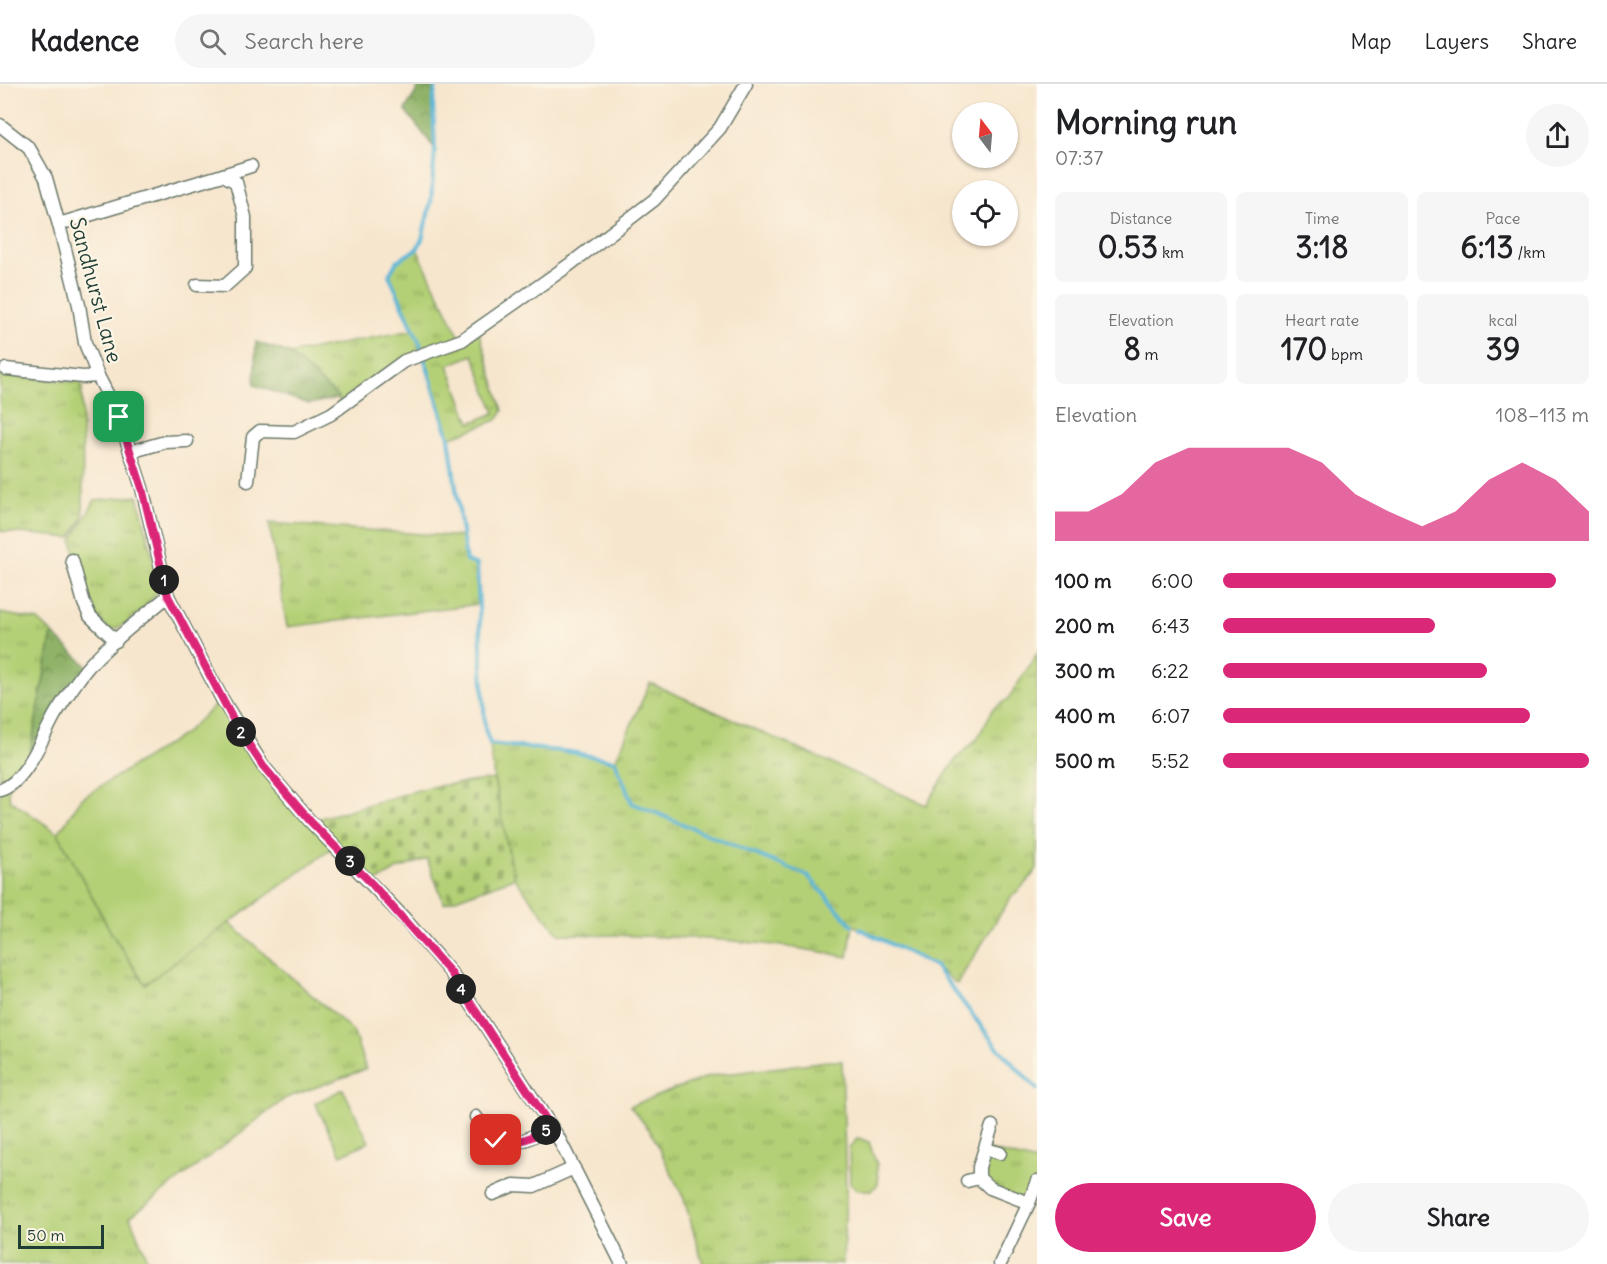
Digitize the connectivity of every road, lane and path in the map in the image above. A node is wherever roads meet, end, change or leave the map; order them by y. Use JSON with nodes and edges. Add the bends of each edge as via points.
{"nodes":[{"id":1,"x":746,"y":84,"type":"edge"},
{"id":2,"x":0,"y":125,"type":"edge"},
{"id":3,"x":251,"y":166,"type":"dead end"},
{"id":4,"x":224,"y":175,"type":"junction"},
{"id":5,"x":59,"y":224,"type":"junction"},
{"id":6,"x":197,"y":285,"type":"dead end"},
{"id":7,"x":6,"y":369,"type":"dead end"},
{"id":8,"x":98,"y":376,"type":"junction"},
{"id":9,"x":187,"y":441,"type":"dead end"},
{"id":10,"x":130,"y":452,"type":"junction"},
{"id":11,"x":248,"y":482,"type":"dead end"},
{"id":12,"x":72,"y":560,"type":"dead end"},
{"id":13,"x":168,"y":596,"type":"junction"},
{"id":14,"x":116,"y":641,"type":"junction"},
{"id":15,"x":0,"y":790,"type":"edge"},
{"id":16,"x":476,"y":1117,"type":"dead end"},
{"id":17,"x":992,"y":1126,"type":"dead end"},
{"id":18,"x":551,"y":1127,"type":"junction"},
{"id":19,"x":985,"y":1149,"type":"junction"},
{"id":20,"x":1000,"y":1153,"type":"dead end"},
{"id":21,"x":574,"y":1168,"type":"junction"},
{"id":22,"x":979,"y":1178,"type":"junction"},
{"id":23,"x":967,"y":1181,"type":"dead end"},
{"id":24,"x":1037,"y":1181,"type":"edge"},
{"id":25,"x":494,"y":1194,"type":"dead end"},
{"id":26,"x":1029,"y":1203,"type":"junction"},
{"id":27,"x":622,"y":1264,"type":"edge"},
{"id":28,"x":1000,"y":1264,"type":"edge"}],
"edges":[{"from":1,"to":11,"type":"street","via":[[720,128],[654,200],[462,340],[404,361],[331,414],[294,432],[260,431],[254,436]]},
{"from":2,"to":5,"type":"street","name":"Sandhurst Lane","via":[[29,148],[46,178]]},
{"from":3,"to":4,"type":"street"},
{"from":4,"to":5,"type":"street"},
{"from":4,"to":6,"type":"street","via":[[236,182],[245,217],[245,268],[225,286]]},
{"from":5,"to":8,"type":"street","name":"Sandhurst Lane","via":[[85,343]]},
{"from":7,"to":8,"type":"street"},
{"from":8,"to":10,"type":"street","name":"Sandhurst Lane","via":[[119,417]]},
{"from":9,"to":10,"type":"street","via":[[165,442]]},
{"from":10,"to":13,"type":"street","name":"Sandhurst Lane"},
{"from":12,"to":14,"type":"street","via":[[90,616]]},
{"from":13,"to":14,"type":"street"},
{"from":13,"to":18,"type":"street","name":"Sandhurst Lane","via":[[222,699],[263,766],[451,973]]},
{"from":14,"to":15,"type":"street","via":[[88,667],[28,764],[8,788]]},
{"from":16,"to":18,"type":"street","via":[[496,1140],[513,1143],[524,1142]]},
{"from":17,"to":19,"type":"street"},
{"from":18,"to":21,"type":"street","name":"Sandhurst Lane"},
{"from":19,"to":20,"type":"street"},
{"from":19,"to":22,"type":"street"},
{"from":21,"to":25,"type":"street","via":[[534,1186],[514,1185]]},
{"from":21,"to":27,"type":"street","name":"Sandhurst Lane"},
{"from":22,"to":23,"type":"street"},
{"from":22,"to":26,"type":"street","via":[[990,1188]]},
{"from":24,"to":26,"type":"street"},
{"from":26,"to":28,"type":"street"}]}
